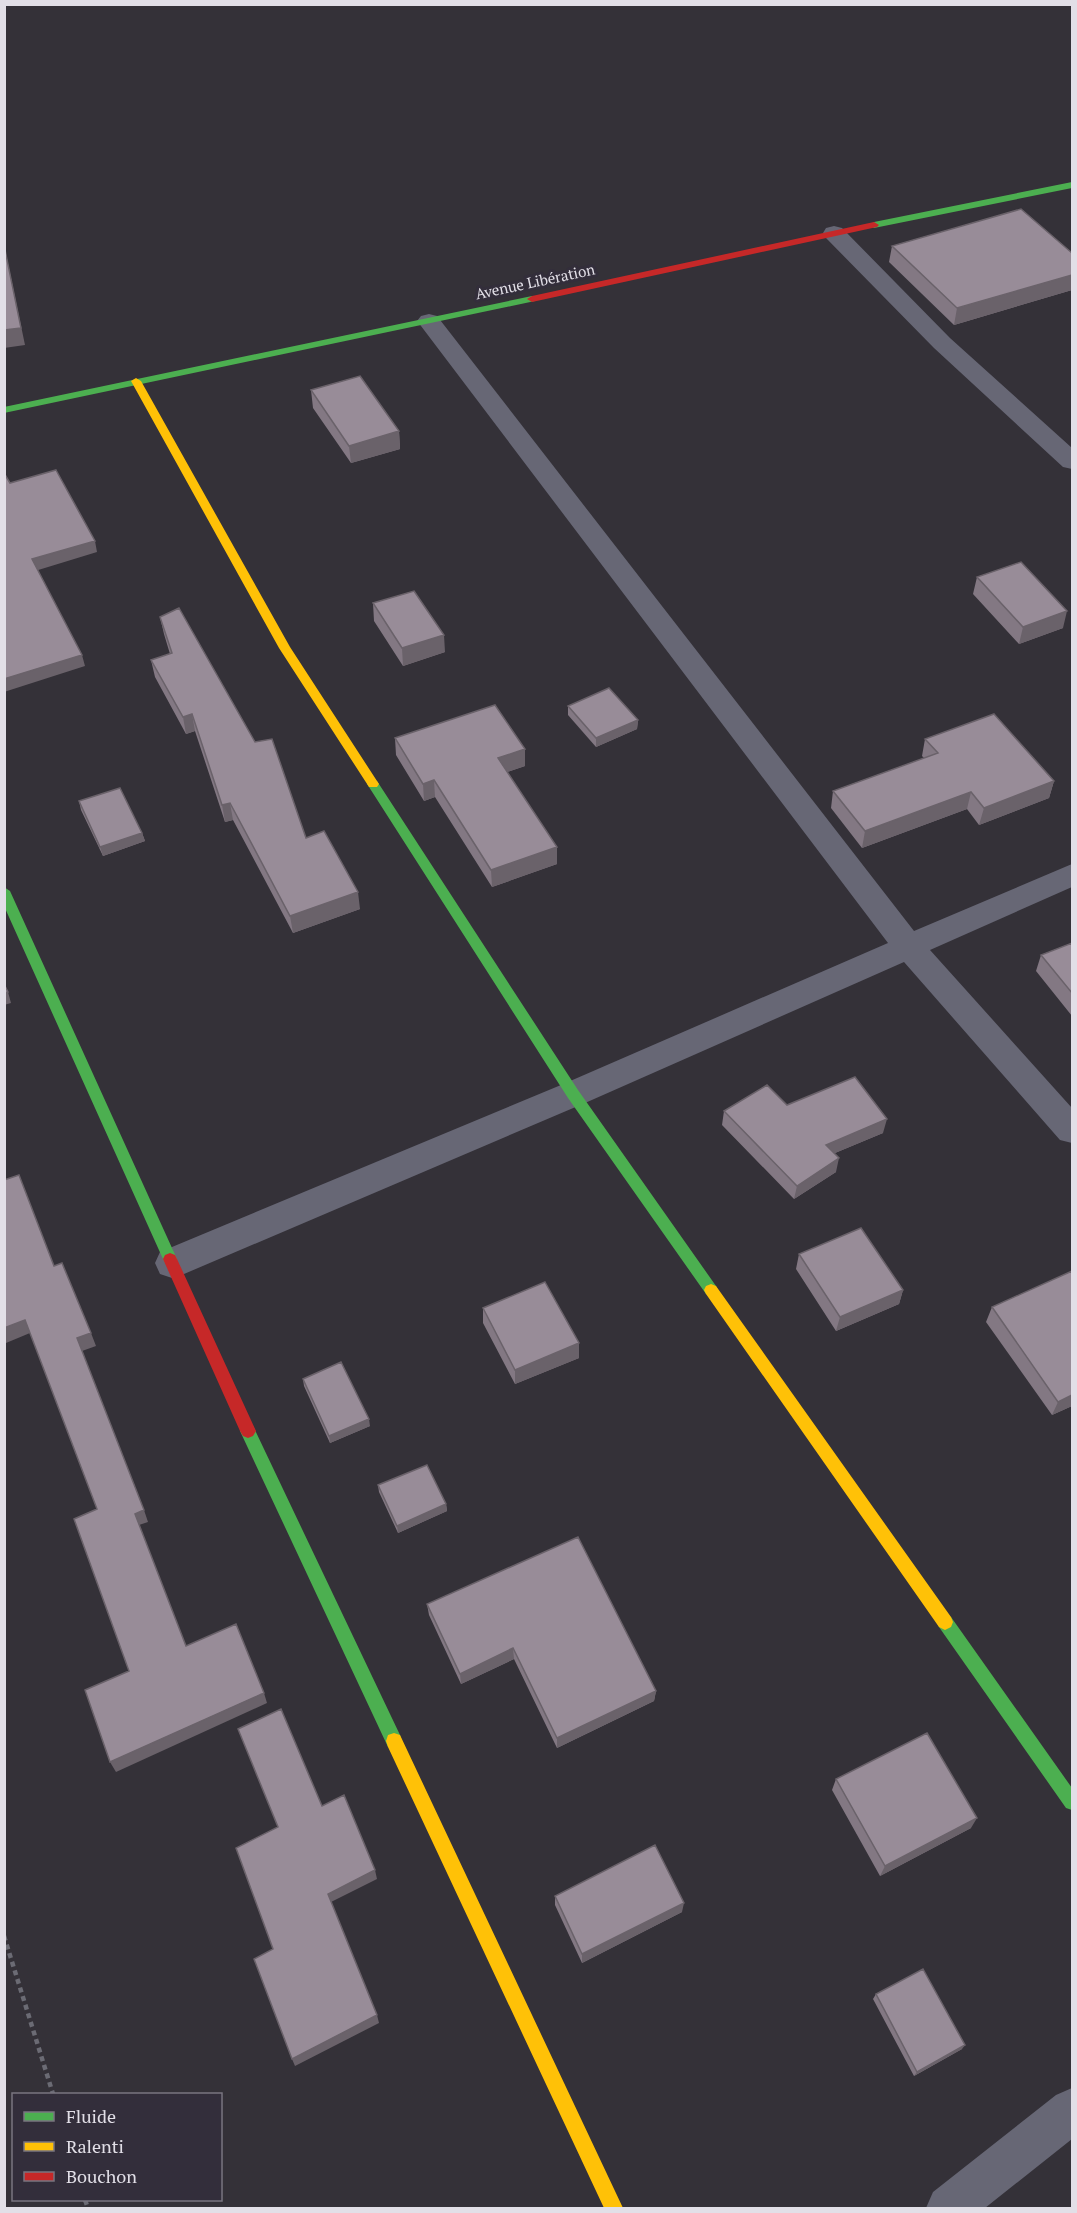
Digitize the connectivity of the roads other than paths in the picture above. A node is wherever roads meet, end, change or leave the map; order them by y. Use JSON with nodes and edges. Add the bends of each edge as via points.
{"nodes":[{"id":1,"x":1072,"y":185,"type":"edge"},
{"id":2,"x":834,"y":233,"type":"junction"},
{"id":3,"x":429,"y":321,"type":"junction"},
{"id":4,"x":136,"y":381,"type":"junction"},
{"id":5,"x":4,"y":410,"type":"edge"},
{"id":6,"x":1072,"y":461,"type":"edge"},
{"id":7,"x":1072,"y":874,"type":"edge"},
{"id":8,"x":4,"y":891,"type":"edge"},
{"id":9,"x":908,"y":946,"type":"junction"},
{"id":10,"x":573,"y":1094,"type":"junction"},
{"id":11,"x":1072,"y":1130,"type":"edge"},
{"id":12,"x":172,"y":1263,"type":"junction"},
{"id":13,"x":1072,"y":1802,"type":"edge"},
{"id":14,"x":1072,"y":2111,"type":"edge"},
{"id":15,"x":614,"y":2208,"type":"edge"},
{"id":16,"x":949,"y":2208,"type":"edge"}],
"edges":[{"from":1,"to":2,"type":"street","name":"Avenue Libération"},
{"from":2,"to":3,"type":"street","name":"Avenue Libération"},
{"from":2,"to":6,"type":"street","via":[[942,343]]},
{"from":3,"to":4,"type":"street","name":"Avenue Libération"},
{"from":3,"to":9,"type":"street"},
{"from":4,"to":5,"type":"street","name":"Avenue Libération"},
{"from":4,"to":10,"type":"street","via":[[285,648]]},
{"from":7,"to":9,"type":"street"},
{"from":8,"to":12,"type":"street"},
{"from":9,"to":10,"type":"street"},
{"from":9,"to":11,"type":"street"},
{"from":10,"to":12,"type":"street"},
{"from":10,"to":13,"type":"street"},
{"from":12,"to":15,"type":"street"},
{"from":14,"to":16,"type":"street"}]}
